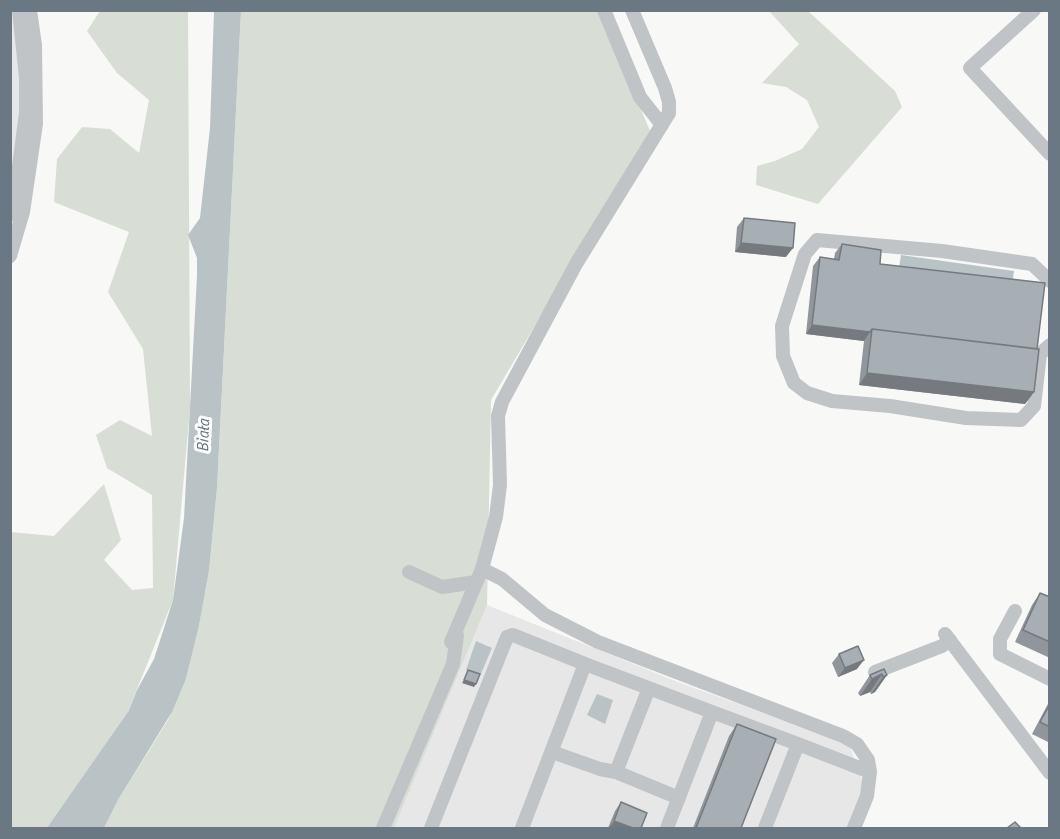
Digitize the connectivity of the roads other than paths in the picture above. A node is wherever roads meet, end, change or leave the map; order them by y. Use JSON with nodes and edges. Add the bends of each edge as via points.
{"nodes":[{"id":1,"x":19,"y":10,"type":"edge"},
{"id":2,"x":30,"y":10,"type":"edge"},
{"id":3,"x":604,"y":10,"type":"edge"},
{"id":4,"x":632,"y":10,"type":"edge"},
{"id":5,"x":1034,"y":10,"type":"edge"},
{"id":6,"x":662,"y":125,"type":"junction"},
{"id":7,"x":1050,"y":154,"type":"edge"},
{"id":8,"x":10,"y":215,"type":"edge"},
{"id":9,"x":10,"y":256,"type":"edge"},
{"id":10,"x":1050,"y":281,"type":"edge"},
{"id":11,"x":1050,"y":345,"type":"edge"},
{"id":12,"x":482,"y":569,"type":"junction"},
{"id":13,"x":409,"y":572,"type":"dead end"},
{"id":14,"x":476,"y":582,"type":"junction"},
{"id":15,"x":1016,"y":611,"type":"dead end"},
{"id":16,"x":585,"y":664,"type":"junction"},
{"id":17,"x":875,"y":672,"type":"edge"},
{"id":18,"x":1050,"y":679,"type":"edge"},
{"id":19,"x":649,"y":688,"type":"junction"},
{"id":20,"x":712,"y":712,"type":"junction"},
{"id":21,"x":798,"y":744,"type":"junction"},
{"id":22,"x":552,"y":752,"type":"junction"},
{"id":23,"x":616,"y":772,"type":"junction"},
{"id":24,"x":870,"y":772,"type":"junction"},
{"id":25,"x":1050,"y":772,"type":"edge"},
{"id":26,"x":679,"y":798,"type":"junction"},
{"id":27,"x":383,"y":828,"type":"edge"},
{"id":28,"x":431,"y":828,"type":"edge"},
{"id":29,"x":522,"y":828,"type":"edge"},
{"id":30,"x":667,"y":828,"type":"edge"},
{"id":31,"x":765,"y":828,"type":"edge"},
{"id":32,"x":854,"y":828,"type":"edge"}],
"edges":[{"from":1,"to":8,"type":"lane","via":[[26,113]]},
{"from":2,"to":9,"type":"lane","via":[[35,45],[36,124],[23,212]]},
{"from":3,"to":6,"type":"lane","via":[[640,97]]},
{"from":4,"to":6,"type":"lane","via":[[669,102],[669,113]]},
{"from":5,"to":7,"type":"lane","via":[[970,68]]},
{"from":6,"to":12,"type":"lane","via":[[576,264],[502,402],[498,416],[500,485]]},
{"from":10,"to":11,"type":"lane","via":[[1032,264],[817,240],[805,254],[782,326],[783,356],[794,383],[807,393],[832,401],[966,418],[1022,420],[1034,406],[1040,354]]},
{"from":12,"to":14,"type":"lane"},
{"from":12,"to":24,"type":"lane","via":[[502,579],[545,615],[597,642],[843,736],[857,744],[868,760]]},
{"from":13,"to":14,"type":"lane","via":[[442,587]]},
{"from":14,"to":27,"type":"lane","via":[[452,638],[457,636],[453,664]]},
{"from":15,"to":18,"type":"lane","via":[[1000,639],[1000,654]]},
{"from":16,"to":19,"type":"lane"},
{"from":16,"to":22,"type":"lane"},
{"from":16,"to":28,"type":"lane","via":[[513,635],[507,637]]},
{"from":17,"to":25,"type":"lane","via":[[942,646],[947,637]]},
{"from":19,"to":20,"type":"lane"},
{"from":19,"to":23,"type":"lane"},
{"from":20,"to":21,"type":"lane"},
{"from":20,"to":26,"type":"lane"},
{"from":21,"to":24,"type":"lane"},
{"from":21,"to":31,"type":"lane"},
{"from":22,"to":23,"type":"lane"},
{"from":22,"to":29,"type":"lane"},
{"from":23,"to":26,"type":"lane"},
{"from":24,"to":32,"type":"lane","via":[[867,796]]},
{"from":26,"to":30,"type":"lane"}]}
